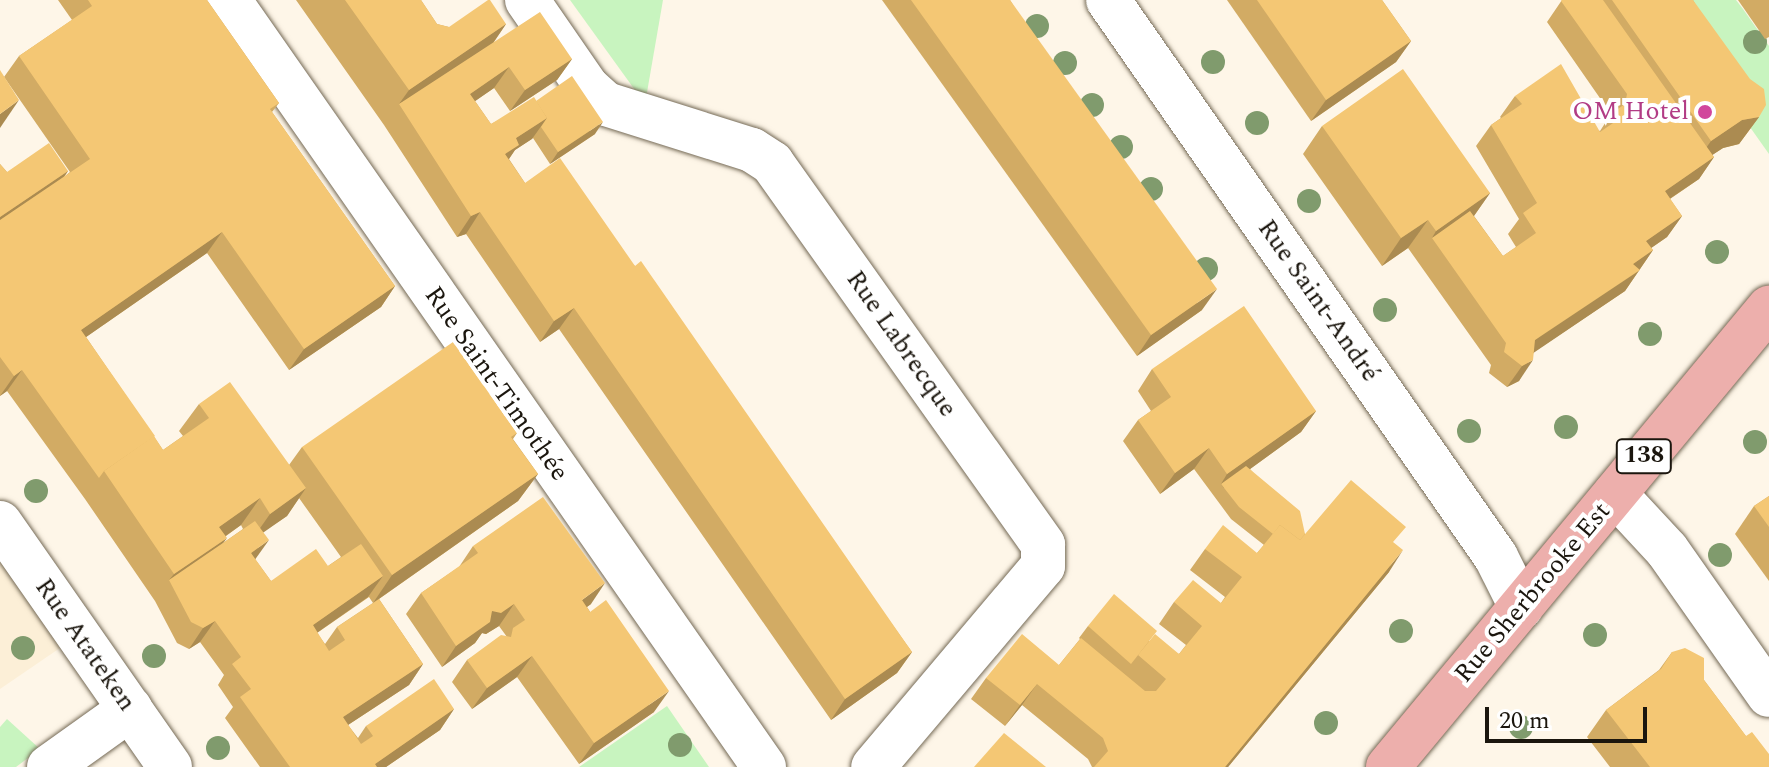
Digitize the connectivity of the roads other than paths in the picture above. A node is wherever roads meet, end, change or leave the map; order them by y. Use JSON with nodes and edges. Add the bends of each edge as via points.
{"nodes":[{"id":1,"x":229,"y":0,"type":"edge"},
{"id":2,"x":527,"y":0,"type":"edge"},
{"id":3,"x":1108,"y":0,"type":"edge"},
{"id":4,"x":1769,"y":308,"type":"edge"},
{"id":5,"x":1615,"y":494,"type":"junction"},
{"id":6,"x":0,"y":523,"type":"edge"},
{"id":7,"x":1521,"y":607,"type":"junction"},
{"id":8,"x":1769,"y":695,"type":"edge"},
{"id":9,"x":130,"y":709,"type":"junction"},
{"id":10,"x":49,"y":767,"type":"edge"},
{"id":11,"x":170,"y":767,"type":"edge"},
{"id":12,"x":764,"y":767,"type":"edge"},
{"id":13,"x":873,"y":767,"type":"edge"},
{"id":14,"x":1388,"y":767,"type":"edge"}],
"edges":[{"from":1,"to":12,"type":"street","name":"Rue Saint-Timothée"},
{"from":2,"to":13,"type":"street","name":"Rue Labrecque","via":[[587,87],[606,104],[752,150],[772,163],[1043,545],[1043,566]]},
{"from":3,"to":7,"type":"street","name":"Rue Saint-André","via":[[1496,557]]},
{"from":4,"to":5,"type":"main road","name":"Rue Sherbrooke Est","number":"138"},
{"from":5,"to":7,"type":"main road","name":"Rue Sherbrooke Est","number":"138"},
{"from":5,"to":8,"type":"street","via":[[1667,550]]},
{"from":6,"to":9,"type":"street","name":"Rue Atateken"},
{"from":7,"to":14,"type":"main road","name":"Rue Sherbrooke Est","number":"138"},
{"from":9,"to":10,"type":"street"},
{"from":9,"to":11,"type":"street","name":"Rue Atateken"}]}
